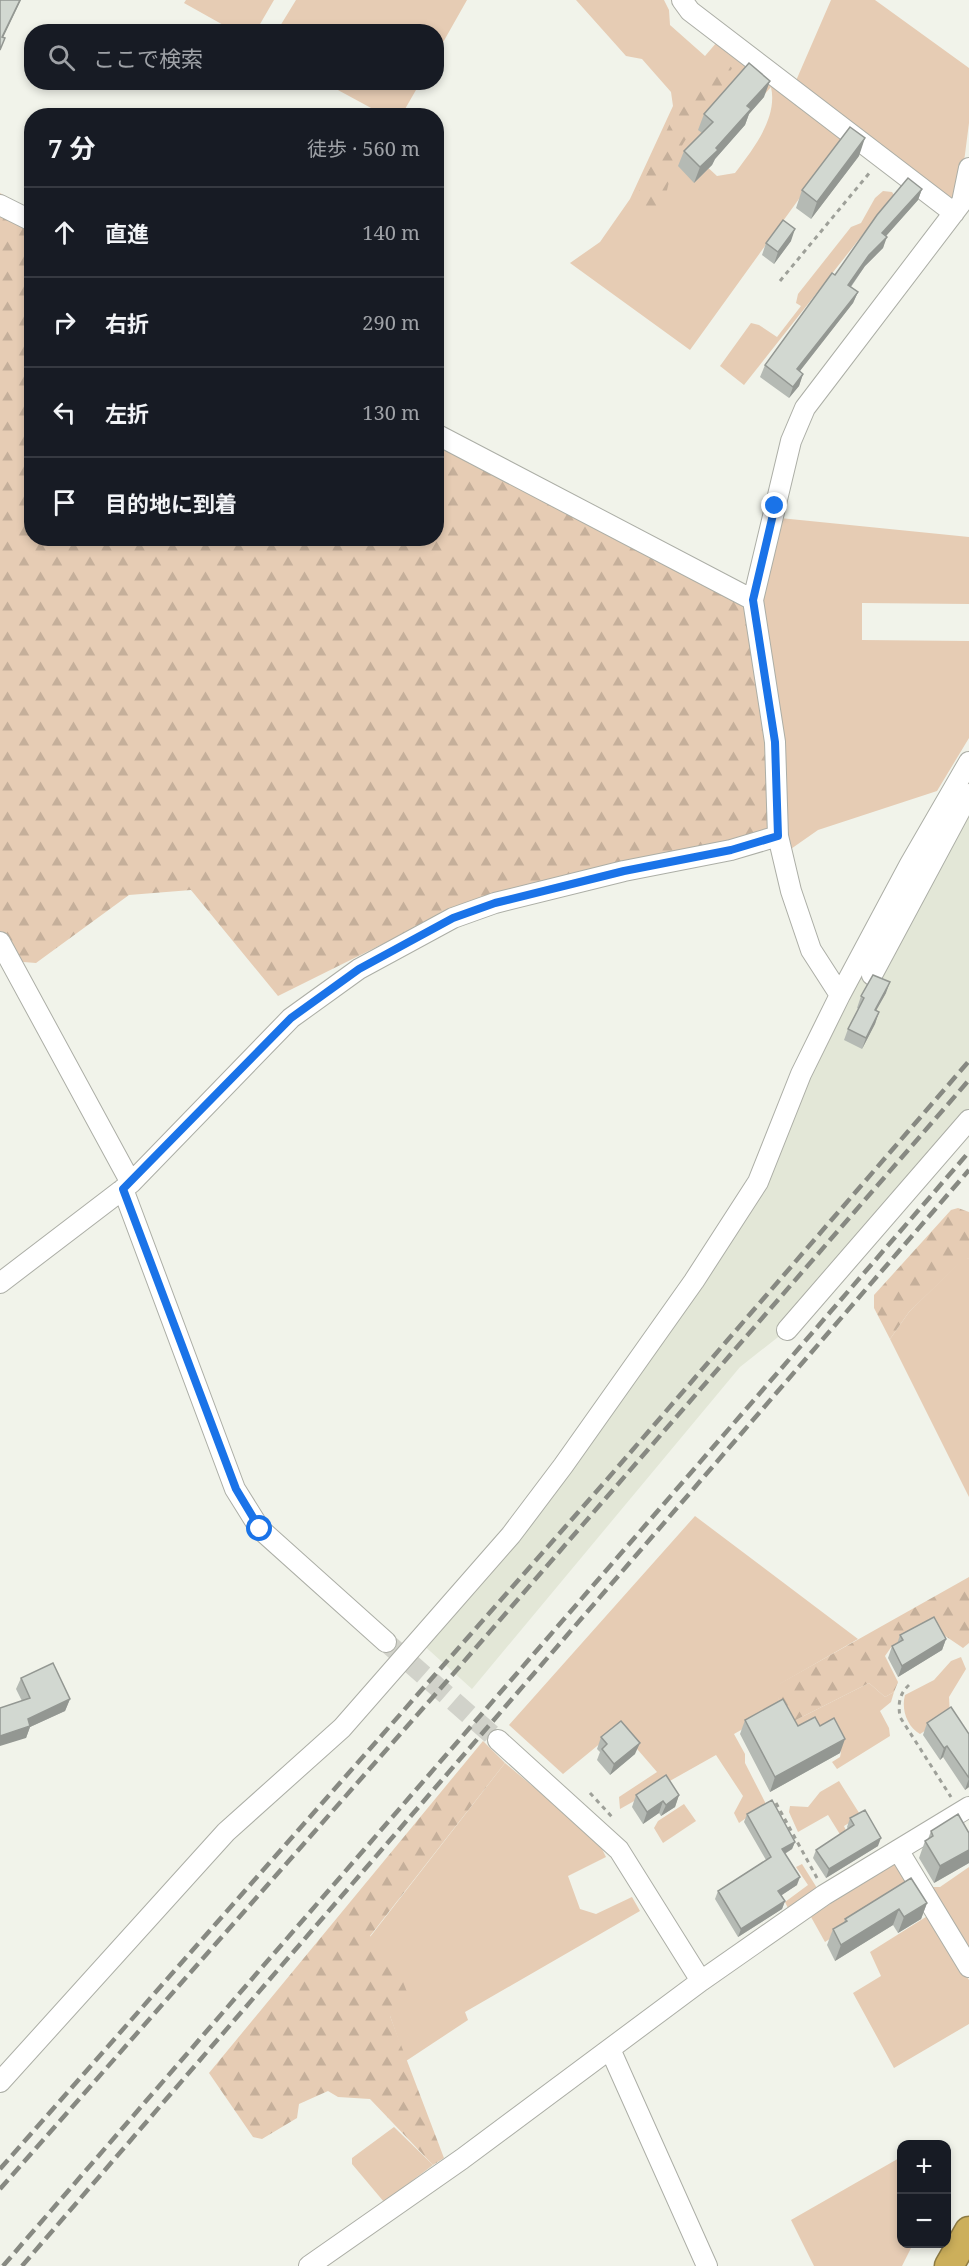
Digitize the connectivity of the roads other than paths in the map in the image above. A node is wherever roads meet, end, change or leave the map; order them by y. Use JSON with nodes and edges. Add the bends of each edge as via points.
{"nodes":[{"id":1,"x":682,"y":0,"type":"edge"},
{"id":2,"x":969,"y":168,"type":"edge"},
{"id":3,"x":0,"y":205,"type":"edge"},
{"id":4,"x":954,"y":213,"type":"junction"},
{"id":5,"x":24,"y":217,"type":"edge"},
{"id":6,"x":444,"y":438,"type":"edge"},
{"id":7,"x":753,"y":600,"type":"junction"},
{"id":8,"x":969,"y":762,"type":"edge"},
{"id":9,"x":969,"y":794,"type":"edge"},
{"id":10,"x":778,"y":836,"type":"junction"},
{"id":11,"x":0,"y":942,"type":"edge"},
{"id":12,"x":872,"y":975,"type":"edge"},
{"id":13,"x":840,"y":995,"type":"junction"},
{"id":14,"x":969,"y":1120,"type":"edge"},
{"id":15,"x":127,"y":1186,"type":"junction"},
{"id":16,"x":0,"y":1283,"type":"edge"},
{"id":17,"x":787,"y":1330,"type":"dead end"},
{"id":18,"x":386,"y":1642,"type":"tunnel mouth"},
{"id":19,"x":498,"y":1740,"type":"tunnel mouth"},
{"id":20,"x":965,"y":1810,"type":"edge"},
{"id":21,"x":898,"y":1850,"type":"junction"},
{"id":22,"x":969,"y":1967,"type":"edge"},
{"id":23,"x":701,"y":1981,"type":"junction"},
{"id":24,"x":610,"y":2049,"type":"junction"},
{"id":25,"x":0,"y":2082,"type":"edge"},
{"id":26,"x":969,"y":2231,"type":"edge"},
{"id":27,"x":309,"y":2266,"type":"edge"},
{"id":28,"x":707,"y":2266,"type":"edge"},
{"id":29,"x":949,"y":2266,"type":"edge"}],
"edges":[{"from":1,"to":4,"type":"street","via":[[690,11]]},
{"from":2,"to":4,"type":"street","via":[[966,193]]},
{"from":3,"to":5,"type":"street"},
{"from":4,"to":7,"type":"street","via":[[805,408],[797,425]]},
{"from":6,"to":7,"type":"street"},
{"from":7,"to":10,"type":"street","via":[[775,742]]},
{"from":8,"to":13,"type":"street"},
{"from":9,"to":12,"type":"street"},
{"from":10,"to":13,"type":"street","via":[[811,950]]},
{"from":10,"to":15,"type":"street","via":[[495,903],[453,918],[359,969],[291,1018]]},
{"from":11,"to":15,"type":"street"},
{"from":13,"to":25,"type":"street","via":[[801,1074],[758,1182],[694,1281],[511,1535],[342,1728],[226,1832]]},
{"from":14,"to":17,"type":"street"},
{"from":15,"to":16,"type":"street"},
{"from":15,"to":18,"type":"street","via":[[236,1489],[260,1529]]},
{"from":19,"to":23,"type":"street","via":[[620,1850]]},
{"from":20,"to":21,"type":"street"},
{"from":21,"to":22,"type":"street"},
{"from":21,"to":23,"type":"street","via":[[827,1893]]},
{"from":23,"to":24,"type":"street"},
{"from":24,"to":27,"type":"street"},
{"from":24,"to":28,"type":"street"},
{"from":26,"to":29,"type":"highway"}]}
